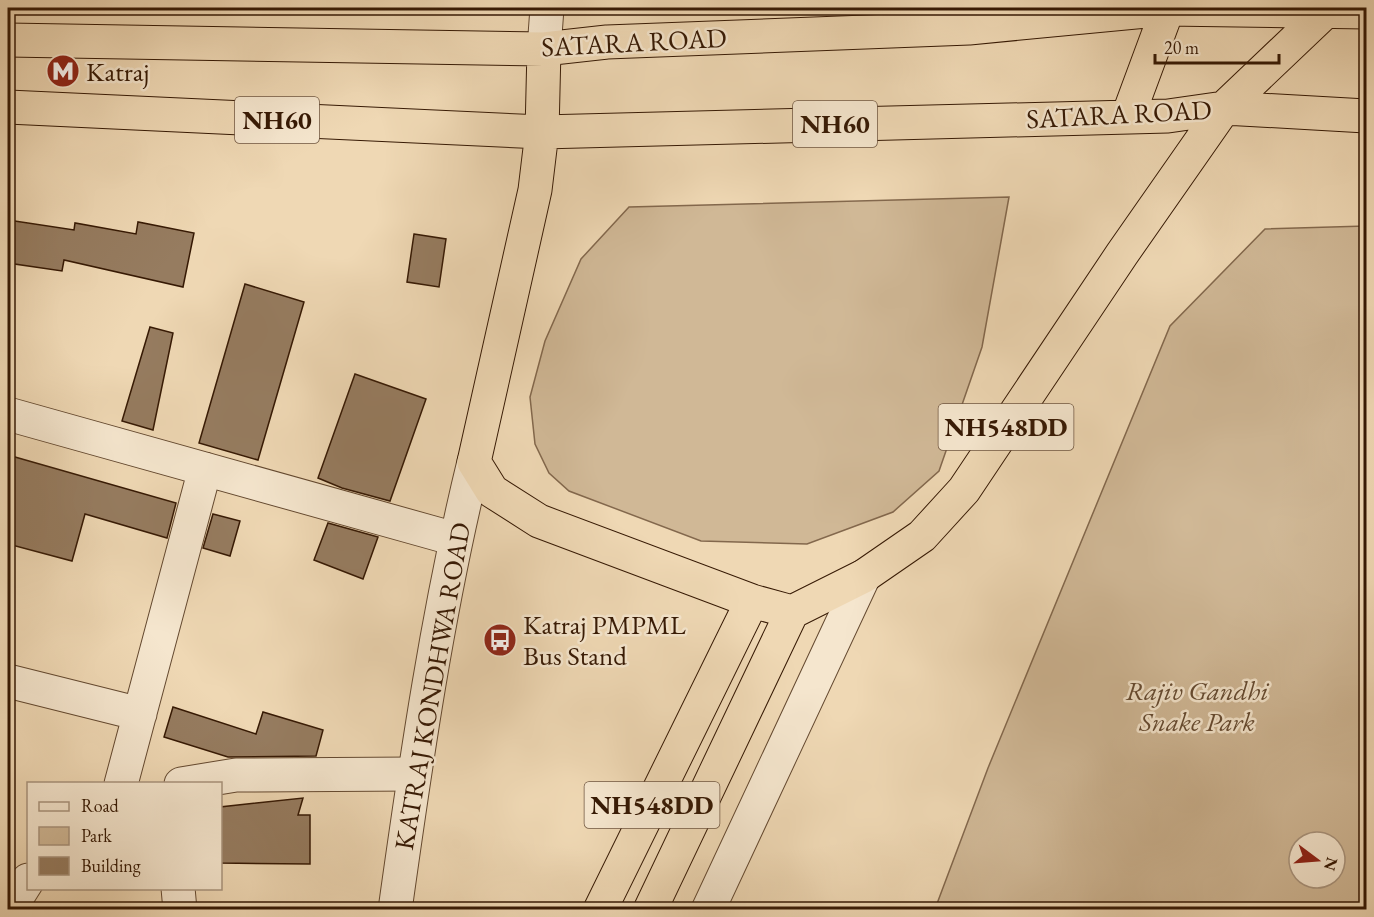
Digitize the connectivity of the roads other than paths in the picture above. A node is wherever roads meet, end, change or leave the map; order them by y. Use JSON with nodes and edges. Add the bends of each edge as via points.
{"nodes":[{"id":1,"x":546,"y":8,"type":"edge"},
{"id":2,"x":1167,"y":8,"type":"edge"},
{"id":3,"x":1327,"y":9,"type":"edge"},
{"id":4,"x":1366,"y":12,"type":"edge"},
{"id":5,"x":8,"y":40,"type":"edge"},
{"id":6,"x":544,"y":49,"type":"junction"},
{"id":7,"x":8,"y":107,"type":"edge"},
{"id":8,"x":1224,"y":108,"type":"junction"},
{"id":9,"x":1128,"y":116,"type":"junction"},
{"id":10,"x":1366,"y":116,"type":"edge"},
{"id":11,"x":542,"y":132,"type":"junction"},
{"id":12,"x":8,"y":414,"type":"edge"},
{"id":13,"x":474,"y":462,"type":"junction"},
{"id":14,"x":204,"y":469,"type":"junction"},
{"id":15,"x":455,"y":539,"type":"junction"},
{"id":16,"x":864,"y":576,"type":"junction"},
{"id":17,"x":752,"y":601,"type":"junction"},
{"id":18,"x":792,"y":612,"type":"junction"},
{"id":19,"x":8,"y":681,"type":"edge"},
{"id":20,"x":140,"y":714,"type":"junction"},
{"id":21,"x":414,"y":774,"type":"junction"},
{"id":22,"x":121,"y":782,"type":"edge"},
{"id":23,"x":188,"y":782,"type":"edge"},
{"id":24,"x":27,"y":882,"type":"edge"},
{"id":25,"x":178,"y":890,"type":"edge"},
{"id":26,"x":9,"y":909,"type":"edge"},
{"id":27,"x":180,"y":909,"type":"edge"},
{"id":28,"x":395,"y":909,"type":"edge"},
{"id":29,"x":600,"y":909,"type":"edge"},
{"id":30,"x":650,"y":909,"type":"edge"},
{"id":31,"x":708,"y":909,"type":"edge"}],
"edges":[{"from":1,"to":6,"type":"street"},
{"from":2,"to":3,"type":"highway","name":"SATARA ROAD"},
{"from":2,"to":6,"type":"highway","name":"SATARA ROAD","via":[[969,28],[607,42]]},
{"from":2,"to":9,"type":"highway"},
{"from":3,"to":4,"type":"highway","name":"SATARA ROAD"},
{"from":3,"to":8,"type":"highway","number":"NH548DD"},
{"from":5,"to":6,"type":"highway","name":"SATARA ROAD"},
{"from":6,"to":11,"type":"highway","name":"KATRAJ KONDHWA ROAD"},
{"from":7,"to":11,"type":"highway","name":"SATARA ROAD","number":"NH60"},
{"from":8,"to":9,"type":"highway","name":"SATARA ROAD","number":"NH60","via":[[1168,116]]},
{"from":8,"to":10,"type":"highway","name":"SATARA ROAD","number":"NH60"},
{"from":8,"to":16,"type":"highway","number":"NH548DD","via":[[964,490],[922,536]]},
{"from":9,"to":11,"type":"highway","name":"SATARA ROAD","number":"NH60"},
{"from":11,"to":13,"type":"highway","name":"KATRAJ KONDHWA ROAD","via":[[535,190]]},
{"from":12,"to":14,"type":"street"},
{"from":13,"to":15,"type":"street","name":"KATRAJ KONDHWA ROAD"},
{"from":13,"to":17,"type":"highway","name":"KATRAJ KONDHWA ROAD","via":[[492,491],[539,521]]},
{"from":14,"to":15,"type":"street"},
{"from":14,"to":20,"type":"street"},
{"from":15,"to":21,"type":"street","name":"KATRAJ KONDHWA ROAD"},
{"from":16,"to":18,"type":"highway","number":"NH548DD"},
{"from":16,"to":31,"type":"street"},
{"from":17,"to":18,"type":"highway","name":"KATRAJ KONDHWA ROAD"},
{"from":17,"to":29,"type":"highway","number":"NH548DD"},
{"from":18,"to":30,"type":"highway","number":"NH548DD"},
{"from":19,"to":20,"type":"street"},
{"from":20,"to":22,"type":"street"},
{"from":21,"to":23,"type":"street","via":[[236,775]]},
{"from":21,"to":28,"type":"street","name":"KATRAJ KONDHWA ROAD"},
{"from":24,"to":26,"type":"street"},
{"from":25,"to":27,"type":"street"}]}
